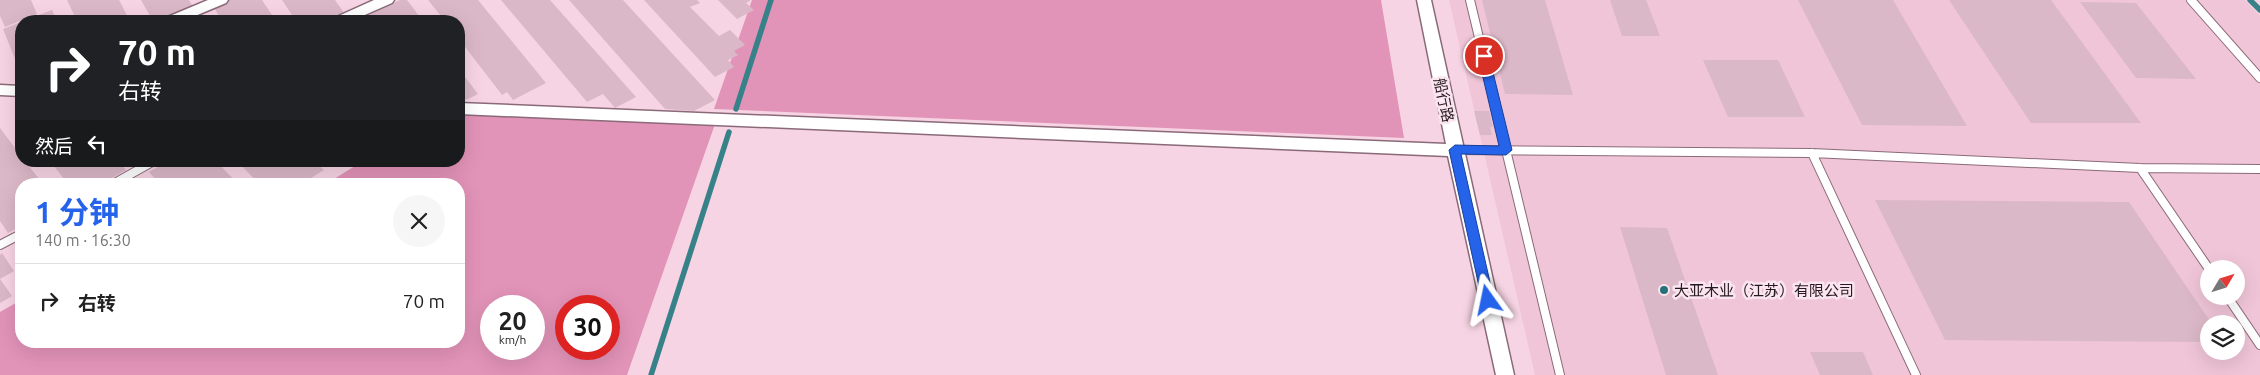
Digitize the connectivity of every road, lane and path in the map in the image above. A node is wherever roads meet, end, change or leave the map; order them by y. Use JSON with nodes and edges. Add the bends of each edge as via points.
{"nodes":[{"id":1,"x":221,"y":0,"type":"edge"},
{"id":2,"x":387,"y":0,"type":"edge"},
{"id":3,"x":1424,"y":0,"type":"edge"},
{"id":4,"x":1470,"y":0,"type":"edge"},
{"id":5,"x":2192,"y":0,"type":"edge"},
{"id":6,"x":185,"y":15,"type":"edge"},
{"id":7,"x":353,"y":15,"type":"edge"},
{"id":8,"x":2260,"y":78,"type":"edge"},
{"id":9,"x":465,"y":109,"type":"edge"},
{"id":10,"x":1455,"y":150,"type":"junction"},
{"id":11,"x":1506,"y":150,"type":"junction"},
{"id":12,"x":1812,"y":153,"type":"junction"},
{"id":13,"x":143,"y":167,"type":"edge"},
{"id":14,"x":2140,"y":168,"type":"junction"},
{"id":15,"x":2260,"y":169,"type":"edge"},
{"id":16,"x":124,"y":178,"type":"edge"},
{"id":17,"x":15,"y":237,"type":"edge"},
{"id":18,"x":0,"y":245,"type":"edge"},
{"id":19,"x":2203,"y":260,"type":"edge"},
{"id":20,"x":2233,"y":305,"type":"edge"},
{"id":21,"x":2260,"y":345,"type":"edge"},
{"id":22,"x":1505,"y":375,"type":"edge"},
{"id":23,"x":1560,"y":375,"type":"edge"},
{"id":24,"x":1916,"y":375,"type":"edge"}],
"edges":[{"from":1,"to":6,"type":"street"},
{"from":2,"to":7,"type":"street"},
{"from":3,"to":10,"type":"street","name":"船行路"},
{"from":4,"to":11,"type":"lane"},
{"from":5,"to":8,"type":"lane"},
{"from":9,"to":10,"type":"street"},
{"from":10,"to":11,"type":"lane"},
{"from":10,"to":22,"type":"street","name":"船行路"},
{"from":11,"to":12,"type":"lane"},
{"from":11,"to":23,"type":"lane"},
{"from":12,"to":14,"type":"lane"},
{"from":12,"to":24,"type":"lane"},
{"from":13,"to":16,"type":"lane"},
{"from":14,"to":15,"type":"lane"},
{"from":14,"to":19,"type":"lane"},
{"from":17,"to":18,"type":"lane"},
{"from":20,"to":21,"type":"lane"}]}
